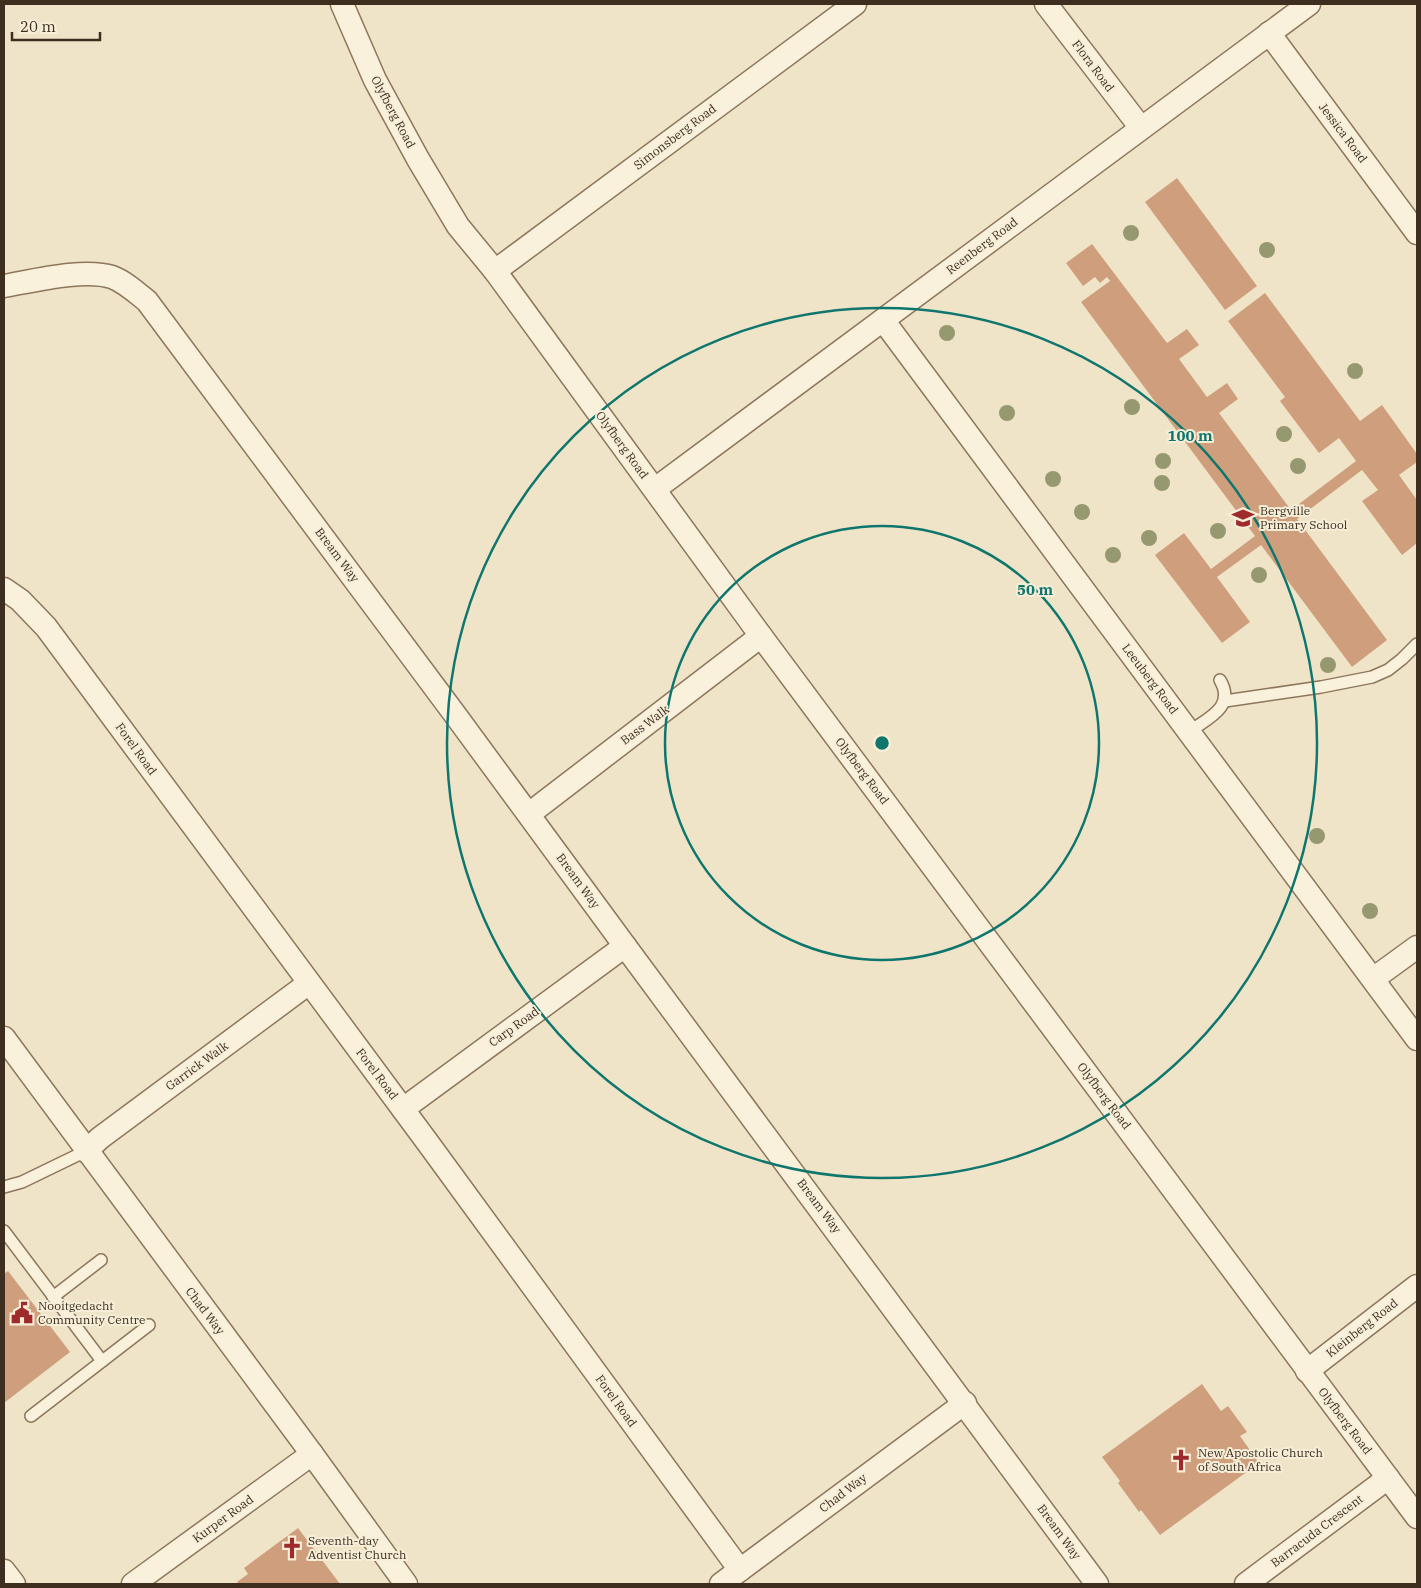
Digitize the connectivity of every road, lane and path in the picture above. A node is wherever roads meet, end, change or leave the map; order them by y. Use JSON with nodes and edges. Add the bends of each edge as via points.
{"nodes":[{"id":1,"x":342,"y":4,"type":"edge"},
{"id":2,"x":855,"y":4,"type":"edge"},
{"id":3,"x":1046,"y":4,"type":"edge"},
{"id":4,"x":1309,"y":4,"type":"edge"},
{"id":5,"x":1269,"y":33,"type":"junction"},
{"id":6,"x":1141,"y":128,"type":"junction"},
{"id":7,"x":1417,"y":233,"type":"edge"},
{"id":8,"x":495,"y":270,"type":"junction"},
{"id":9,"x":4,"y":286,"type":"edge"},
{"id":10,"x":883,"y":320,"type":"junction"},
{"id":11,"x":655,"y":489,"type":"junction"},
{"id":12,"x":4,"y":588,"type":"edge"},
{"id":13,"x":761,"y":636,"type":"junction"},
{"id":14,"x":1417,"y":644,"type":"edge"},
{"id":15,"x":1220,"y":680,"type":"dead end"},
{"id":16,"x":1224,"y":701,"type":"junction"},
{"id":17,"x":1190,"y":732,"type":"junction"},
{"id":18,"x":529,"y":814,"type":"junction"},
{"id":19,"x":625,"y":946,"type":"junction"},
{"id":20,"x":1417,"y":947,"type":"edge"},
{"id":21,"x":1373,"y":979,"type":"junction"},
{"id":22,"x":308,"y":983,"type":"junction"},
{"id":23,"x":4,"y":1038,"type":"edge"},
{"id":24,"x":1417,"y":1039,"type":"edge"},
{"id":25,"x":403,"y":1109,"type":"junction"},
{"id":26,"x":86,"y":1151,"type":"junction"},
{"id":27,"x":4,"y":1187,"type":"edge"},
{"id":28,"x":4,"y":1231,"type":"edge"},
{"id":29,"x":101,"y":1260,"type":"dead end"},
{"id":30,"x":1417,"y":1286,"type":"edge"},
{"id":31,"x":53,"y":1297,"type":"junction"},
{"id":32,"x":149,"y":1325,"type":"dead end"},
{"id":33,"x":102,"y":1361,"type":"junction"},
{"id":34,"x":1307,"y":1370,"type":"junction"},
{"id":35,"x":965,"y":1403,"type":"junction"},
{"id":36,"x":31,"y":1416,"type":"dead end"},
{"id":37,"x":312,"y":1454,"type":"junction"},
{"id":38,"x":1388,"y":1478,"type":"junction"},
{"id":39,"x":1417,"y":1517,"type":"edge"},
{"id":40,"x":740,"y":1570,"type":"junction"},
{"id":41,"x":4,"y":1571,"type":"edge"},
{"id":42,"x":14,"y":1584,"type":"edge"},
{"id":43,"x":133,"y":1584,"type":"edge"},
{"id":44,"x":406,"y":1584,"type":"edge"},
{"id":45,"x":721,"y":1584,"type":"edge"},
{"id":46,"x":1097,"y":1584,"type":"edge"},
{"id":47,"x":1246,"y":1584,"type":"edge"}],
"edges":[{"from":1,"to":8,"type":"street","name":"Olyfberg Road","via":[[375,80],[418,159],[458,226]]},
{"from":2,"to":8,"type":"street","name":"Simonsberg Road"},
{"from":3,"to":6,"type":"street","name":"Flora Road"},
{"from":4,"to":5,"type":"street","name":"Reenberg Road"},
{"from":5,"to":6,"type":"street","name":"Reenberg Road"},
{"from":5,"to":7,"type":"street","name":"Jessica Road"},
{"from":6,"to":10,"type":"street","name":"Reenberg Road"},
{"from":8,"to":11,"type":"street","name":"Olyfberg Road"},
{"from":9,"to":18,"type":"street","name":"Bream Way","via":[[86,274],[112,277],[147,301]]},
{"from":10,"to":11,"type":"street","name":"Reenberg Road"},
{"from":10,"to":17,"type":"street","name":"Leeuberg Road"},
{"from":11,"to":13,"type":"street","name":"Olyfberg Road"},
{"from":12,"to":22,"type":"street","name":"Forel Road","via":[[46,627]]},
{"from":13,"to":18,"type":"street","name":"Bass Walk"},
{"from":13,"to":34,"type":"street","name":"Olyfberg Road"},
{"from":14,"to":16,"type":"lane","via":[[1388,670],[1372,677]]},
{"from":15,"to":16,"type":"lane","via":[[1224,687]]},
{"from":16,"to":17,"type":"lane","via":[[1217,711]]},
{"from":17,"to":21,"type":"street","name":"Leeuberg Road"},
{"from":18,"to":19,"type":"street","name":"Bream Way"},
{"from":19,"to":25,"type":"street","name":"Carp Road"},
{"from":19,"to":35,"type":"street","name":"Bream Way"},
{"from":20,"to":21,"type":"street"},
{"from":21,"to":24,"type":"street","name":"Leeuberg Road"},
{"from":22,"to":25,"type":"street","name":"Forel Road"},
{"from":22,"to":26,"type":"street","name":"Garrick Walk"},
{"from":23,"to":26,"type":"street","name":"Chad Way"},
{"from":25,"to":40,"type":"street","name":"Forel Road"},
{"from":26,"to":27,"type":"lane","via":[[22,1182]]},
{"from":26,"to":37,"type":"street","name":"Chad Way"},
{"from":28,"to":31,"type":"lane"},
{"from":29,"to":31,"type":"lane"},
{"from":30,"to":34,"type":"street","name":"Kleinberg Road"},
{"from":31,"to":33,"type":"lane"},
{"from":32,"to":33,"type":"lane"},
{"from":33,"to":36,"type":"lane"},
{"from":34,"to":38,"type":"street","name":"Olyfberg Road"},
{"from":35,"to":40,"type":"street","name":"Chad Way"},
{"from":35,"to":46,"type":"street","name":"Bream Way"},
{"from":37,"to":43,"type":"street","name":"Kurper Road"},
{"from":37,"to":44,"type":"street","name":"Chad Way"},
{"from":38,"to":39,"type":"street","name":"Olyfberg Road"},
{"from":38,"to":47,"type":"street","name":"Barracuda Crescent"},
{"from":40,"to":45,"type":"street","name":"Chad Way"},
{"from":41,"to":42,"type":"street"}]}
